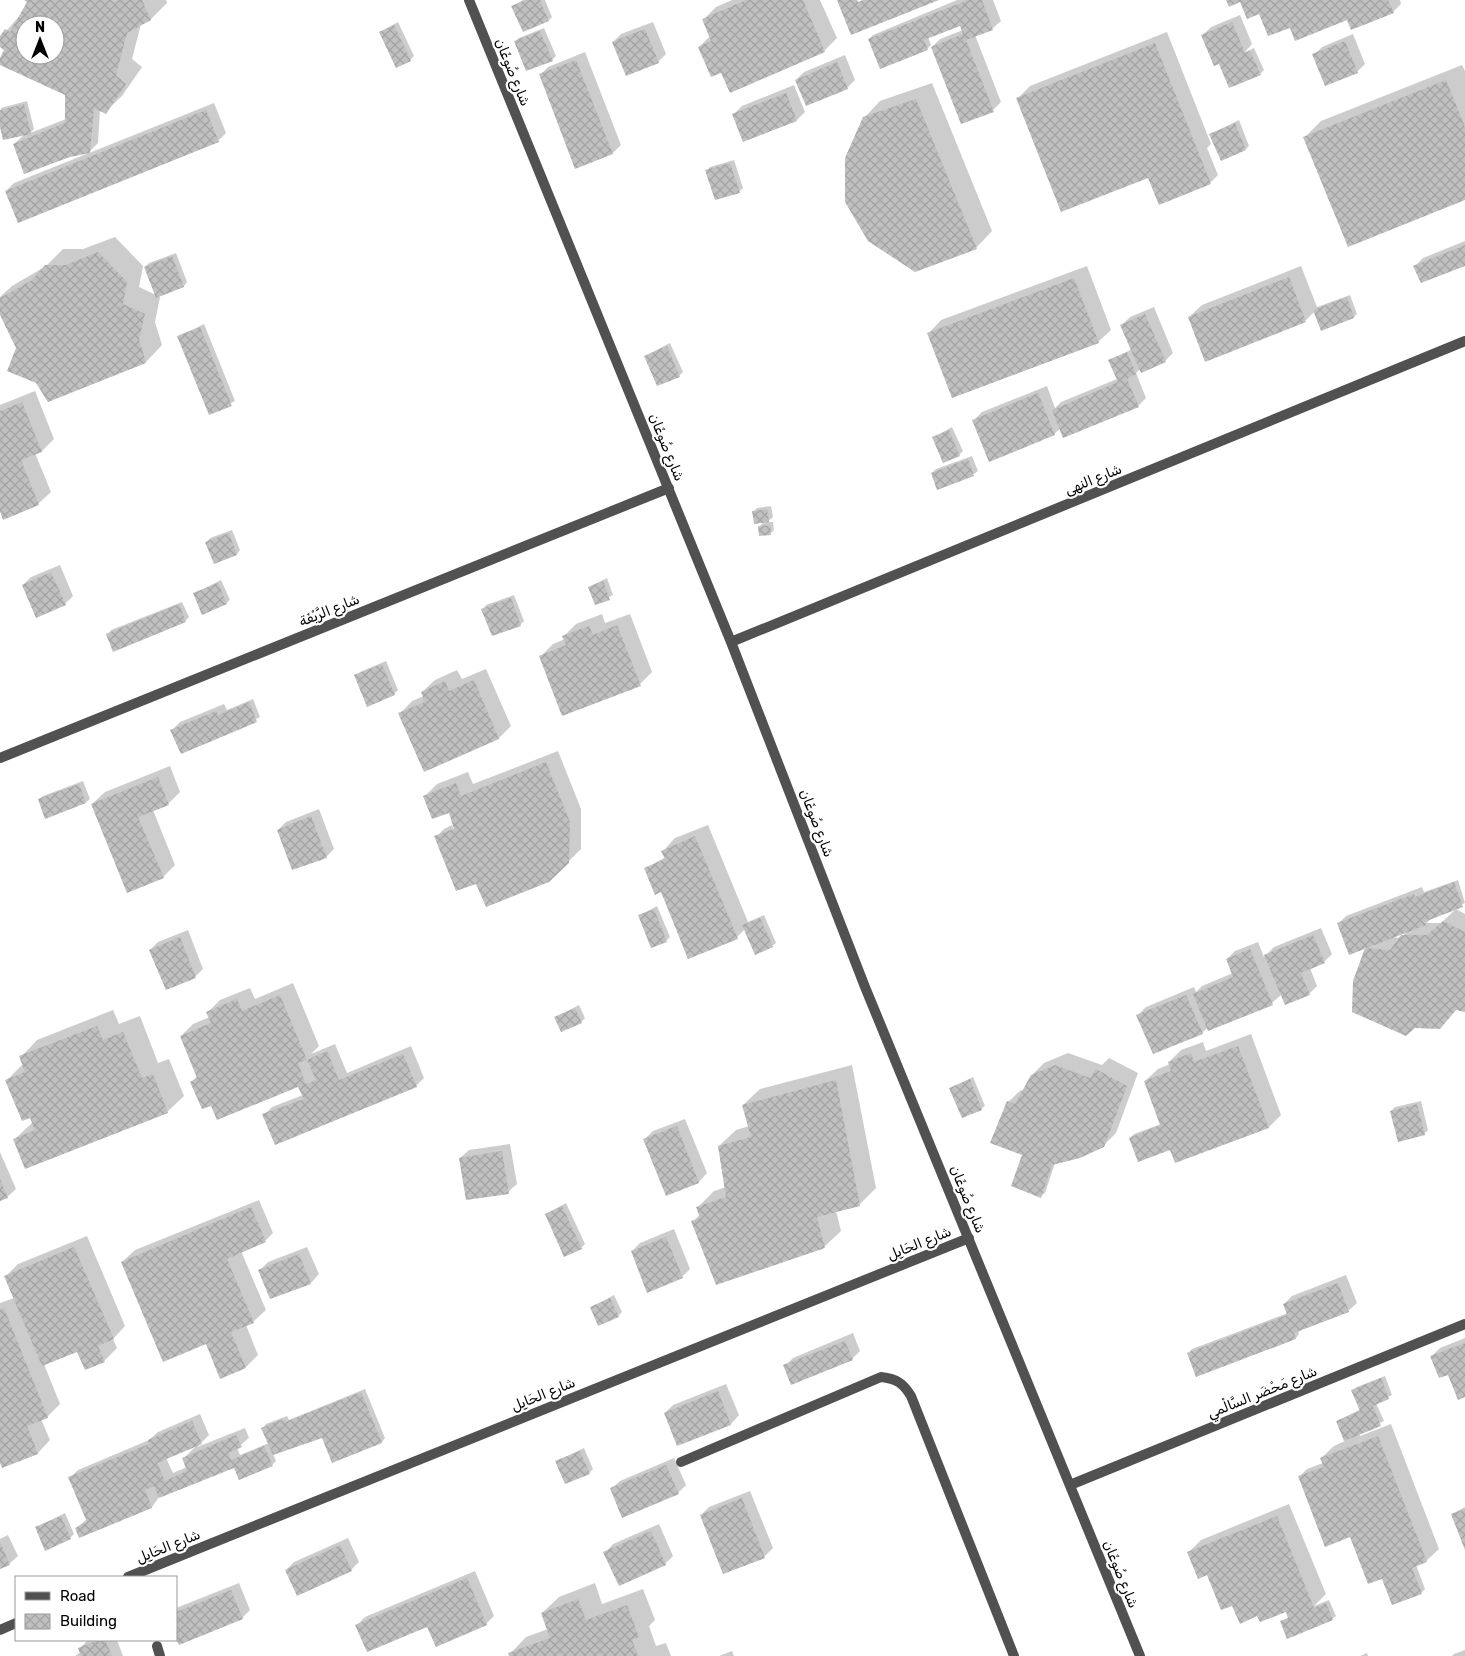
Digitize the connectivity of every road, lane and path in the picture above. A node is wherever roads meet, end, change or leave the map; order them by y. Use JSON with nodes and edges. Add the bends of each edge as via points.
{"nodes":[{"id":1,"x":469,"y":0,"type":"edge"},
{"id":2,"x":1465,"y":341,"type":"edge"},
{"id":3,"x":668,"y":488,"type":"junction"},
{"id":4,"x":732,"y":642,"type":"junction"},
{"id":5,"x":0,"y":758,"type":"edge"},
{"id":6,"x":969,"y":1238,"type":"junction"},
{"id":7,"x":1465,"y":1324,"type":"edge"},
{"id":8,"x":680,"y":1462,"type":"dead end"},
{"id":9,"x":1070,"y":1485,"type":"junction"},
{"id":10,"x":130,"y":1576,"type":"edge"},
{"id":11,"x":15,"y":1624,"type":"edge"},
{"id":12,"x":0,"y":1630,"type":"edge"},
{"id":13,"x":1014,"y":1656,"type":"edge"},
{"id":14,"x":1140,"y":1656,"type":"edge"}],
"edges":[{"from":1,"to":3,"type":"street","name":"شارع صُوغَان"},
{"from":2,"to":4,"type":"street","name":"شارع النهى"},
{"from":3,"to":4,"type":"street","name":"شارع صُوغَان"},
{"from":3,"to":5,"type":"street","name":"شارع الرَّيْفَة"},
{"from":4,"to":6,"type":"street","name":"شارع صُوغَان","via":[[866,987]]},
{"from":6,"to":9,"type":"street","name":"شارع صُوغَان"},
{"from":6,"to":10,"type":"street","name":"شارع الحَايِل"},
{"from":7,"to":9,"type":"street","name":"شارع مَحْضَر السَّالْمي"},
{"from":8,"to":13,"type":"street","via":[[881,1377],[894,1378],[911,1396]]},
{"from":9,"to":14,"type":"street","name":"شارع صُوغَان"},
{"from":11,"to":12,"type":"street"}]}
